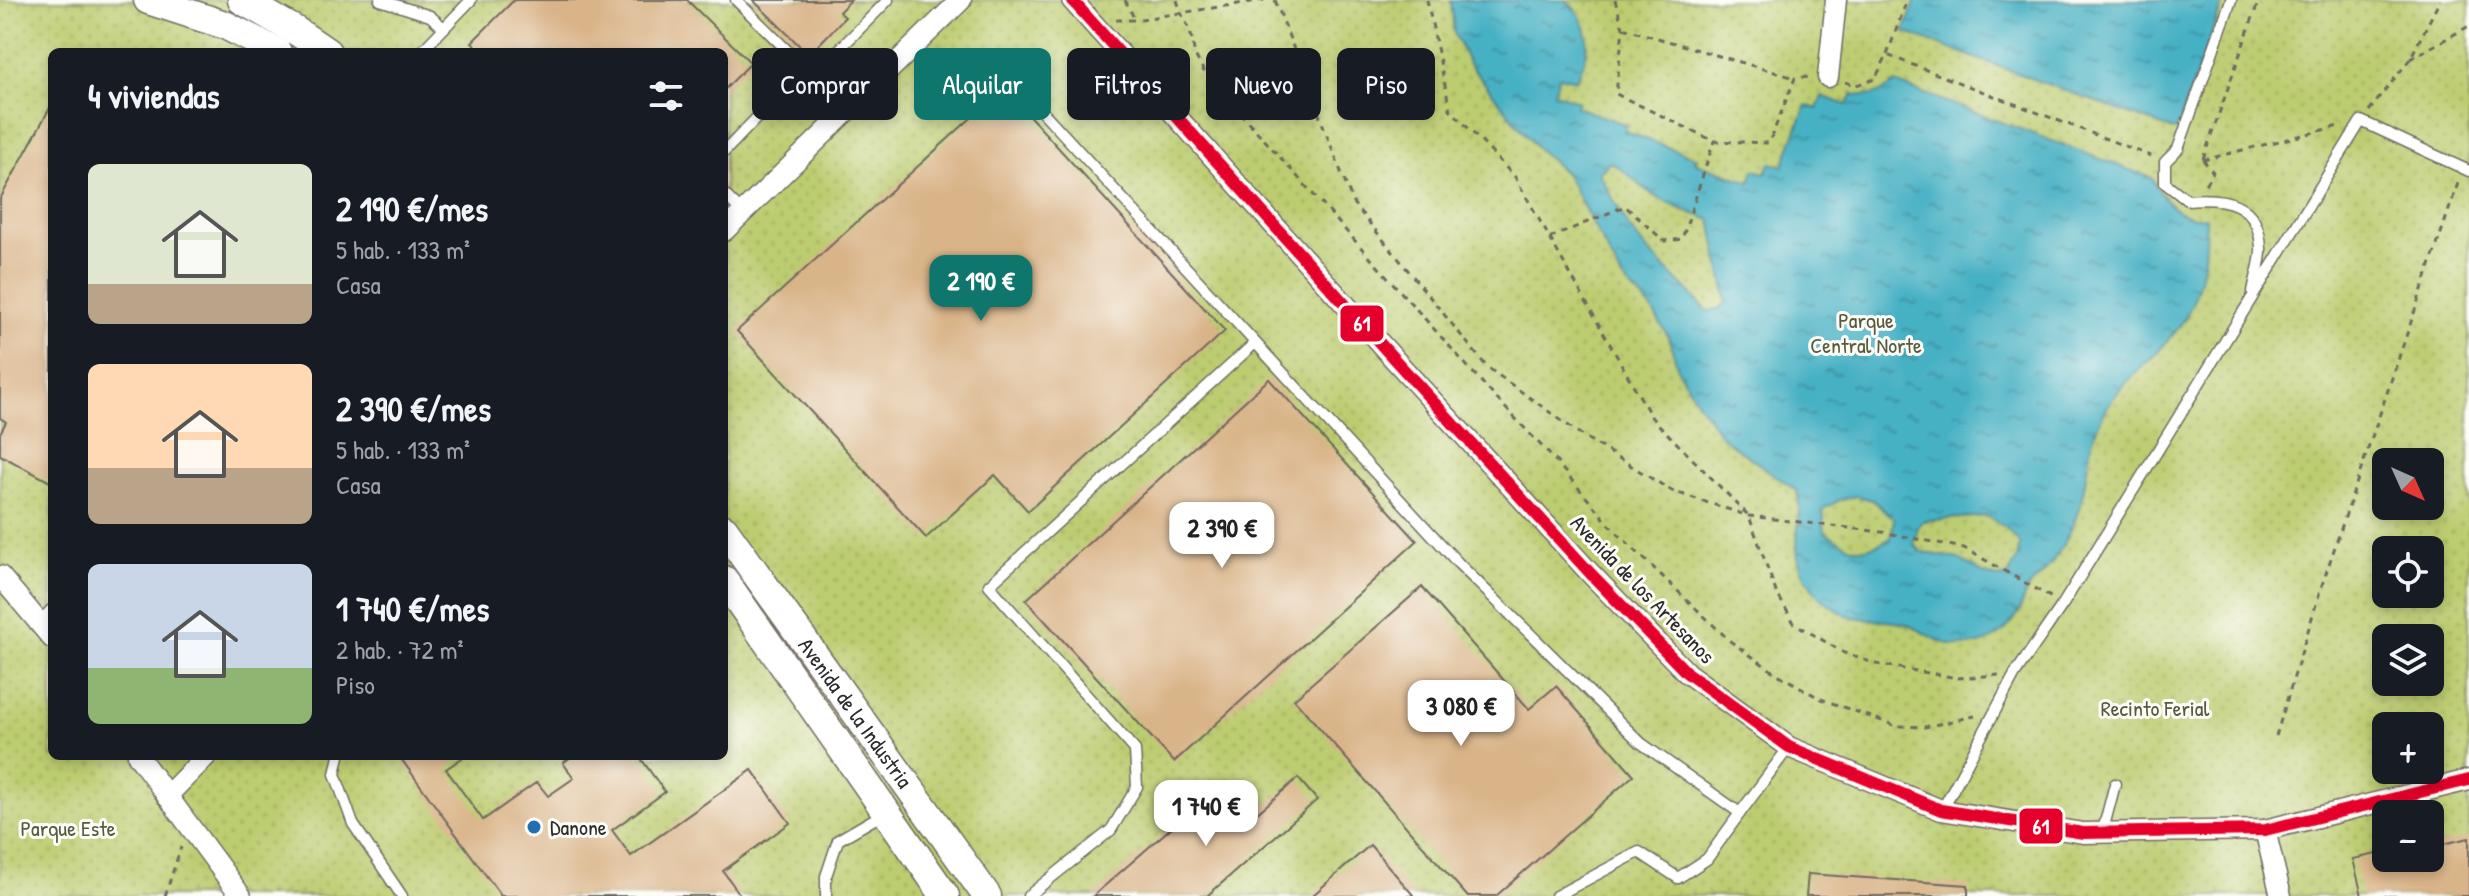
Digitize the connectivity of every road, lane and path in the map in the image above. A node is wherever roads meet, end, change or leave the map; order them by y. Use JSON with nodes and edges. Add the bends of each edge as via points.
{"nodes":[{"id":1,"x":148,"y":0,"type":"edge"},
{"id":2,"x":242,"y":0,"type":"edge"},
{"id":3,"x":380,"y":0,"type":"edge"},
{"id":4,"x":471,"y":0,"type":"edge"},
{"id":5,"x":736,"y":0,"type":"edge"},
{"id":6,"x":888,"y":0,"type":"edge"},
{"id":7,"x":961,"y":0,"type":"edge"},
{"id":8,"x":1072,"y":0,"type":"edge"},
{"id":9,"x":1125,"y":0,"type":"edge"},
{"id":10,"x":1177,"y":0,"type":"edge"},
{"id":11,"x":1264,"y":0,"type":"edge"},
{"id":12,"x":1275,"y":0,"type":"edge"},
{"id":13,"x":1427,"y":0,"type":"edge"},
{"id":14,"x":1615,"y":0,"type":"edge"},
{"id":15,"x":1836,"y":0,"type":"edge"},
{"id":16,"x":1907,"y":0,"type":"edge"},
{"id":17,"x":2231,"y":0,"type":"edge"},
{"id":18,"x":2259,"y":0,"type":"edge"},
{"id":19,"x":2440,"y":0,"type":"edge"},
{"id":20,"x":1181,"y":13,"type":"junction"},
{"id":21,"x":1135,"y":20,"type":"junction"},
{"id":22,"x":2469,"y":26,"type":"edge"},
{"id":23,"x":444,"y":28,"type":"junction"},
{"id":24,"x":1623,"y":28,"type":"junction"},
{"id":25,"x":1101,"y":31,"type":"junction"},
{"id":26,"x":269,"y":48,"type":"edge"},
{"id":27,"x":320,"y":48,"type":"edge"},
{"id":28,"x":425,"y":48,"type":"edge"},
{"id":29,"x":1887,"y":55,"type":"junction"},
{"id":30,"x":2410,"y":59,"type":"junction"},
{"id":31,"x":1828,"y":77,"type":"junction"},
{"id":32,"x":1795,"y":78,"type":"junction"},
{"id":33,"x":755,"y":120,"type":"edge"},
{"id":34,"x":1050,"y":120,"type":"edge"},
{"id":35,"x":2361,"y":121,"type":"junction"},
{"id":36,"x":1714,"y":141,"type":"junction"},
{"id":37,"x":728,"y":148,"type":"edge"},
{"id":38,"x":2203,"y":160,"type":"junction"},
{"id":39,"x":2165,"y":162,"type":"junction"},
{"id":40,"x":2466,"y":170,"type":"edge"},
{"id":41,"x":2191,"y":187,"type":"dead end"},
{"id":42,"x":728,"y":198,"type":"edge"},
{"id":43,"x":743,"y":213,"type":"junction"},
{"id":44,"x":728,"y":227,"type":"edge"},
{"id":45,"x":1550,"y":238,"type":"junction"},
{"id":46,"x":2251,"y":300,"type":"junction"},
{"id":47,"x":1255,"y":343,"type":"junction"},
{"id":48,"x":1749,"y":516,"type":"junction"},
{"id":49,"x":728,"y":535,"type":"edge"},
{"id":50,"x":0,"y":576,"type":"edge"},
{"id":51,"x":728,"y":586,"type":"edge"},
{"id":52,"x":2063,"y":604,"type":"junction"},
{"id":53,"x":46,"y":615,"type":"edge"},
{"id":54,"x":2015,"y":674,"type":"junction"},
{"id":55,"x":1994,"y":713,"type":"junction"},
{"id":56,"x":2276,"y":736,"type":"dead end"},
{"id":57,"x":1789,"y":747,"type":"junction"},
{"id":58,"x":141,"y":760,"type":"edge"},
{"id":59,"x":202,"y":760,"type":"edge"},
{"id":60,"x":338,"y":760,"type":"edge"},
{"id":61,"x":2469,"y":780,"type":"edge"},
{"id":62,"x":2115,"y":784,"type":"dead end"},
{"id":63,"x":167,"y":796,"type":"junction"},
{"id":64,"x":1941,"y":810,"type":"junction"},
{"id":65,"x":885,"y":813,"type":"junction"},
{"id":66,"x":1740,"y":813,"type":"junction"},
{"id":67,"x":188,"y":824,"type":"junction"},
{"id":68,"x":2265,"y":830,"type":"junction"},
{"id":69,"x":2102,"y":834,"type":"junction"},
{"id":70,"x":165,"y":896,"type":"edge"},
{"id":71,"x":241,"y":896,"type":"edge"},
{"id":72,"x":402,"y":896,"type":"edge"},
{"id":73,"x":826,"y":896,"type":"edge"},
{"id":74,"x":945,"y":896,"type":"edge"},
{"id":75,"x":987,"y":896,"type":"edge"},
{"id":76,"x":1028,"y":896,"type":"edge"},
{"id":77,"x":1556,"y":896,"type":"edge"},
{"id":78,"x":2281,"y":896,"type":"edge"}],
"edges":[{"from":1,"to":26,"type":"street","via":[[225,25]]},
{"from":2,"to":27,"type":"street"},
{"from":3,"to":23,"type":"lane","via":[[430,16]]},
{"from":4,"to":23,"type":"lane"},
{"from":5,"to":6,"type":"lane","via":[[805,68],[820,69]]},
{"from":7,"to":43,"type":"street"},
{"from":8,"to":25,"type":"street","name":"Avenida de los Artesanos"},
{"from":9,"to":21,"type":"path"},
{"from":10,"to":20,"type":"path"},
{"from":11,"to":20,"type":"path"},
{"from":12,"to":48,"type":"path","via":[[1353,203],[1487,367],[1672,491]]},
{"from":13,"to":45,"type":"path","via":[[1450,109],[1515,177]]},
{"from":14,"to":24,"type":"path"},
{"from":15,"to":31,"type":"street"},
{"from":16,"to":29,"type":"path"},
{"from":17,"to":39,"type":"lane","via":[[2178,149]]},
{"from":18,"to":38,"type":"path"},
{"from":19,"to":30,"type":"path"},
{"from":20,"to":21,"type":"path"},
{"from":20,"to":55,"type":"path","via":[[1203,70],[1226,97],[1614,530],[1730,641],[1821,699],[1896,726],[1925,727]]},
{"from":21,"to":25,"type":"path","via":[[1114,20]]},
{"from":22,"to":30,"type":"path"},
{"from":23,"to":28,"type":"lane"},
{"from":24,"to":32,"type":"path"},
{"from":24,"to":36,"type":"path","via":[[1616,94]]},
{"from":25,"to":57,"type":"street","name":"Avenida de los Artesanos","via":[[1591,574],[1687,673]]},
{"from":29,"to":31,"type":"path","via":[[1875,79],[1856,85]]},
{"from":29,"to":39,"type":"path"},
{"from":30,"to":35,"type":"path"},
{"from":31,"to":32,"type":"path"},
{"from":32,"to":36,"type":"path","via":[[1769,143]]},
{"from":33,"to":37,"type":"lane"},
{"from":34,"to":47,"type":"lane"},
{"from":35,"to":38,"type":"path"},
{"from":35,"to":40,"type":"lane"},
{"from":35,"to":46,"type":"lane"},
{"from":36,"to":45,"type":"path","via":[[1682,239],[1664,241],[1625,206]]},
{"from":38,"to":41,"type":"path","via":[[2213,172],[2205,186]]},
{"from":39,"to":46,"type":"lane","via":[[2165,183],[2187,200],[2236,202],[2255,221],[2261,248]]},
{"from":40,"to":56,"type":"path","via":[[2321,588]]},
{"from":42,"to":43,"type":"lane"},
{"from":43,"to":44,"type":"street"},
{"from":45,"to":48,"type":"path","via":[[1652,418]]},
{"from":46,"to":52,"type":"lane"},
{"from":47,"to":66,"type":"lane","via":[[1459,564],[1641,743]]},
{"from":47,"to":76,"type":"lane","via":[[989,585],[1135,750],[1137,787],[1111,830]]},
{"from":48,"to":52,"type":"path","via":[[1964,548]]},
{"from":48,"to":54,"type":"path","via":[[1776,592],[1794,623],[1844,653],[1957,678]]},
{"from":49,"to":75,"type":"street","name":"Avenida de la Industria"},
{"from":50,"to":53,"type":"street"},
{"from":51,"to":65,"type":"street","name":"Avenida de la Industria"},
{"from":52,"to":54,"type":"lane"},
{"from":54,"to":55,"type":"lane"},
{"from":55,"to":64,"type":"lane"},
{"from":57,"to":64,"type":"street","name":"Avenida de los Artesanos"},
{"from":57,"to":66,"type":"lane"},
{"from":58,"to":63,"type":"street"},
{"from":59,"to":63,"type":"street"},
{"from":60,"to":72,"type":"lane","via":[[335,774],[353,824]]},
{"from":61,"to":68,"type":"street","name":"Avenida de los Artesanos"},
{"from":62,"to":69,"type":"lane"},
{"from":63,"to":67,"type":"street"},
{"from":64,"to":69,"type":"street","name":"Avenida de los Artesanos"},
{"from":65,"to":73,"type":"lane","via":[[838,840],[826,876]]},
{"from":65,"to":74,"type":"street","name":"Avenida de la Industria"},
{"from":66,"to":77,"type":"lane","via":[[1707,859],[1678,878],[1639,852]]},
{"from":67,"to":70,"type":"path"},
{"from":67,"to":71,"type":"street"},
{"from":68,"to":69,"type":"street","name":"Avenida de los Artesanos"},
{"from":68,"to":78,"type":"street"}]}
